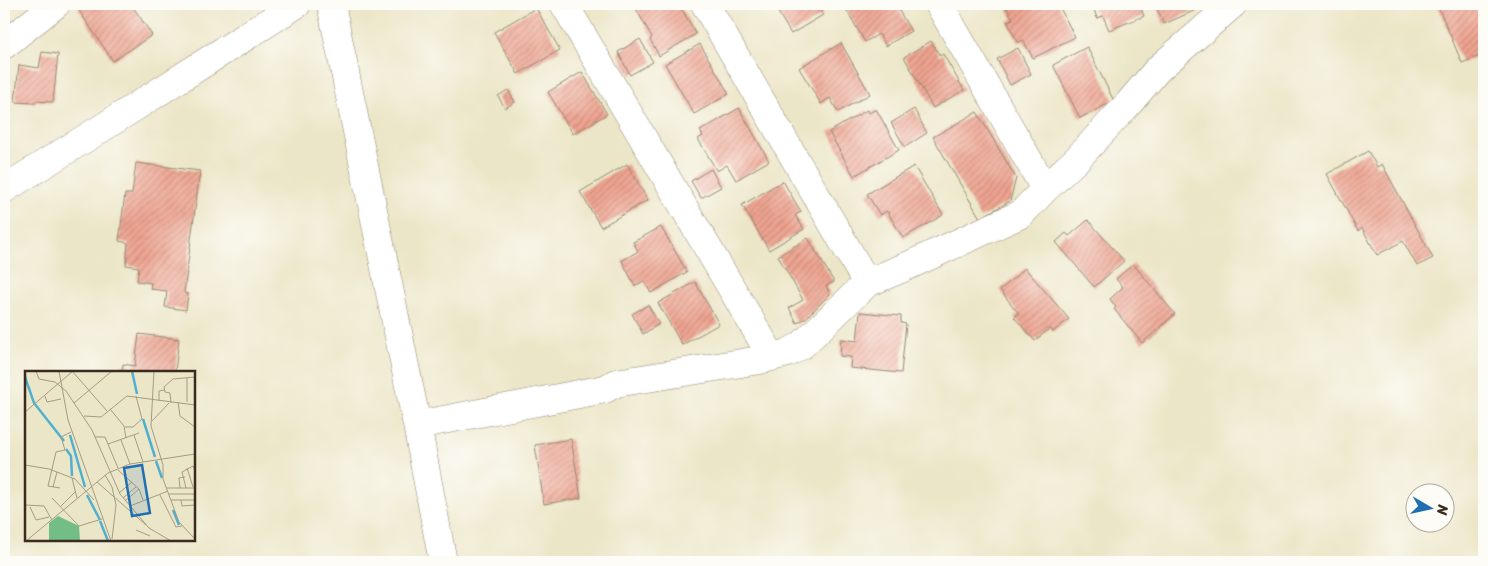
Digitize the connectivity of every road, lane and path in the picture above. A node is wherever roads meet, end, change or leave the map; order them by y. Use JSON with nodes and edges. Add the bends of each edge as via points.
{"nodes":[{"id":1,"x":56,"y":4,"type":"edge"},
{"id":2,"x":297,"y":4,"type":"edge"},
{"id":3,"x":331,"y":4,"type":"edge"},
{"id":4,"x":564,"y":4,"type":"edge"},
{"id":5,"x":706,"y":4,"type":"edge"},
{"id":6,"x":939,"y":4,"type":"edge"},
{"id":7,"x":1233,"y":4,"type":"edge"},
{"id":8,"x":4,"y":45,"type":"edge"},
{"id":9,"x":1045,"y":188,"type":"junction"},
{"id":10,"x":4,"y":189,"type":"edge"},
{"id":11,"x":867,"y":283,"type":"junction"},
{"id":12,"x":772,"y":357,"type":"junction"},
{"id":13,"x":417,"y":425,"type":"junction"},
{"id":14,"x":443,"y":562,"type":"edge"}],
"edges":[{"from":1,"to":8,"type":"street"},
{"from":2,"to":10,"type":"street"},
{"from":3,"to":13,"type":"street"},
{"from":4,"to":12,"type":"street"},
{"from":5,"to":11,"type":"street"},
{"from":6,"to":9,"type":"street"},
{"from":7,"to":9,"type":"street","via":[[1158,69],[1090,146]]},
{"from":9,"to":11,"type":"street","via":[[1021,214]]},
{"from":11,"to":12,"type":"street","via":[[802,345]]},
{"from":12,"to":13,"type":"street","via":[[616,383],[605,390]]},
{"from":13,"to":14,"type":"street"}]}
